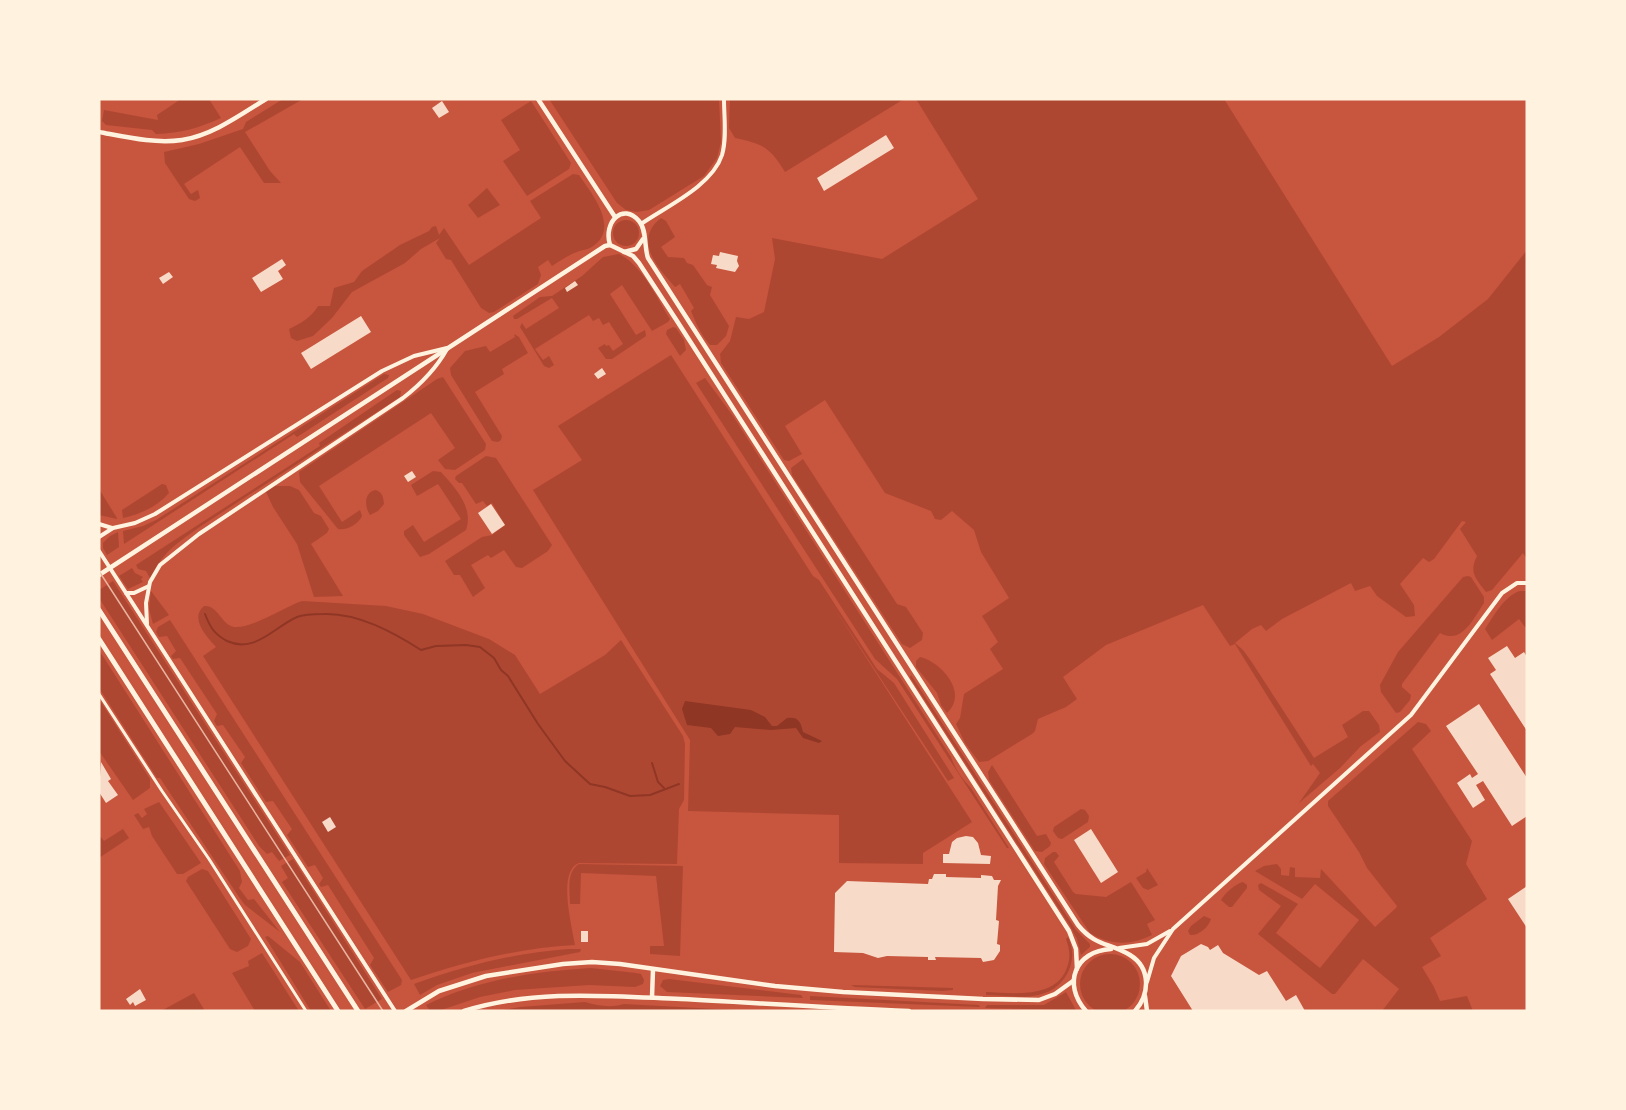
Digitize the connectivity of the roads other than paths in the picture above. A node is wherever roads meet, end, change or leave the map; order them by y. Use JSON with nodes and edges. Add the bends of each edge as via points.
{"nodes":[{"id":1,"x":266,"y":99,"type":"edge"},
{"id":2,"x":538,"y":99,"type":"edge"},
{"id":3,"x":724,"y":99,"type":"edge"},
{"id":4,"x":99,"y":132,"type":"edge"},
{"id":5,"x":615,"y":217,"type":"junction"},
{"id":6,"x":641,"y":224,"type":"junction"},
{"id":7,"x":644,"y":236,"type":"junction"},
{"id":8,"x":610,"y":245,"type":"junction"},
{"id":9,"x":624,"y":252,"type":"junction"},
{"id":10,"x":448,"y":348,"type":"junction"},
{"id":11,"x":99,"y":524,"type":"edge"},
{"id":12,"x":113,"y":528,"type":"junction"},
{"id":13,"x":99,"y":537,"type":"edge"},
{"id":14,"x":99,"y":551,"type":"edge"},
{"id":15,"x":99,"y":575,"type":"edge"},
{"id":16,"x":1527,"y":583,"type":"edge"},
{"id":17,"x":149,"y":586,"type":"junction"},
{"id":18,"x":125,"y":592,"type":"junction"},
{"id":19,"x":99,"y":610,"type":"edge"},
{"id":20,"x":147,"y":625,"type":"junction"},
{"id":21,"x":99,"y":639,"type":"edge"},
{"id":22,"x":905,"y":657,"type":"junction"},
{"id":23,"x":896,"y":662,"type":"junction"},
{"id":24,"x":99,"y":694,"type":"edge"},
{"id":25,"x":1173,"y":929,"type":"junction"},
{"id":26,"x":1114,"y":948,"type":"junction"},
{"id":27,"x":1077,"y":969,"type":"junction"},
{"id":28,"x":653,"y":970,"type":"junction"},
{"id":29,"x":1073,"y":981,"type":"junction"},
{"id":30,"x":1147,"y":984,"type":"junction"},
{"id":31,"x":1145,"y":996,"type":"junction"},
{"id":32,"x":651,"y":997,"type":"junction"},
{"id":33,"x":883,"y":1010,"type":"edge"},
{"id":34,"x":306,"y":1011,"type":"edge"},
{"id":35,"x":338,"y":1011,"type":"edge"},
{"id":36,"x":358,"y":1011,"type":"edge"},
{"id":37,"x":396,"y":1011,"type":"edge"},
{"id":38,"x":406,"y":1011,"type":"edge"},
{"id":39,"x":464,"y":1011,"type":"edge"},
{"id":40,"x":909,"y":1011,"type":"edge"},
{"id":41,"x":1086,"y":1011,"type":"edge"},
{"id":42,"x":1135,"y":1011,"type":"edge"},
{"id":43,"x":1147,"y":1011,"type":"edge"}],
"edges":[{"from":1,"to":4,"type":"main road","via":[[227,123],[185,140]]},
{"from":2,"to":5,"type":"main road"},
{"from":3,"to":6,"type":"street","via":[[724,143],[717,167],[705,182]]},
{"from":5,"to":6,"type":"main road","via":[[629,215]]},
{"from":5,"to":8,"type":"main road","via":[[608,230]]},
{"from":6,"to":7,"type":"main road"},
{"from":7,"to":9,"type":"main road","via":[[636,249]]},
{"from":7,"to":22,"type":"main road","via":[[648,258]]},
{"from":8,"to":9,"type":"main road"},
{"from":8,"to":10,"type":"main road"},
{"from":9,"to":23,"type":"main road","via":[[639,263]]},
{"from":10,"to":12,"type":"street","via":[[414,356],[382,371],[155,514]]},
{"from":10,"to":15,"type":"main road"},
{"from":10,"to":17,"type":"street","via":[[429,376],[403,398],[199,534],[160,565]]},
{"from":11,"to":12,"type":"street"},
{"from":12,"to":13,"type":"street"},
{"from":14,"to":18,"type":"street"},
{"from":16,"to":25,"type":"street","via":[[1517,583],[1502,593],[1411,715]]},
{"from":17,"to":18,"type":"street","via":[[134,593]]},
{"from":17,"to":20,"type":"street"},
{"from":18,"to":20,"type":"street"},
{"from":19,"to":36,"type":"main road"},
{"from":20,"to":37,"type":"street"},
{"from":21,"to":35,"type":"main road"},
{"from":22,"to":23,"type":"main road"},
{"from":22,"to":26,"type":"main road","via":[[1078,925],[1092,939]]},
{"from":23,"to":27,"type":"main road","via":[[1069,931],[1076,949]]},
{"from":24,"to":34,"type":"street"},
{"from":25,"to":26,"type":"street","via":[[1147,944]]},
{"from":25,"to":30,"type":"street","via":[[1154,958]]},
{"from":26,"to":27,"type":"main road","via":[[1093,953]]},
{"from":26,"to":30,"type":"main road","via":[[1138,962]]},
{"from":27,"to":29,"type":"main road"},
{"from":28,"to":29,"type":"main road","via":[[836,992],[1024,1000],[1048,998]]},
{"from":28,"to":32,"type":"main road"},
{"from":28,"to":38,"type":"main road","via":[[592,962],[507,972],[439,991]]},
{"from":29,"to":41,"type":"main road","via":[[1075,995]]},
{"from":30,"to":31,"type":"main road"},
{"from":31,"to":42,"type":"main road"},
{"from":31,"to":43,"type":"main road"},
{"from":32,"to":33,"type":"main road"},
{"from":32,"to":39,"type":"main road","via":[[551,996]]},
{"from":33,"to":40,"type":"main road"}]}
